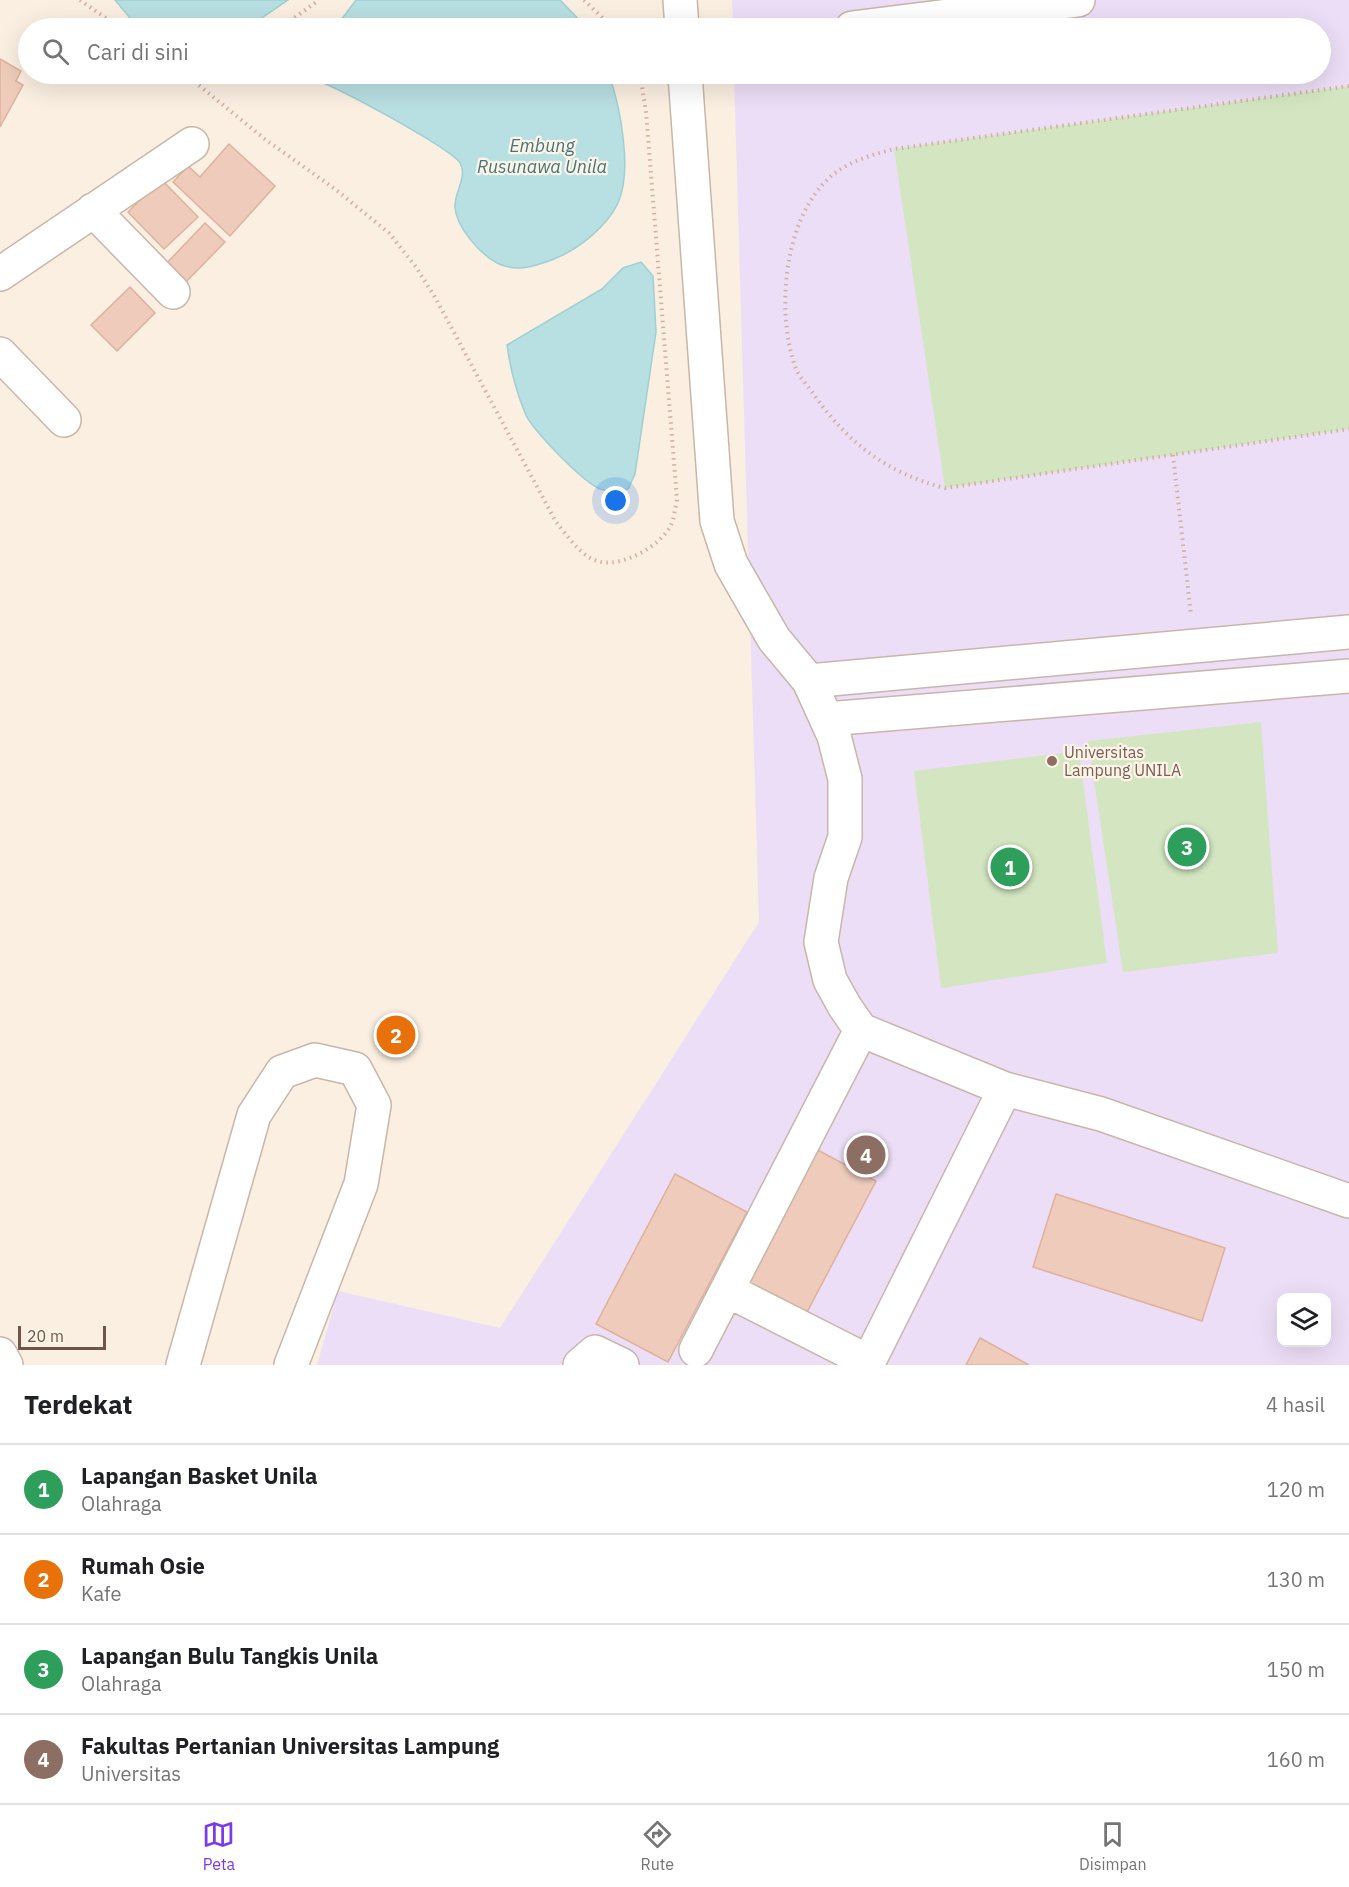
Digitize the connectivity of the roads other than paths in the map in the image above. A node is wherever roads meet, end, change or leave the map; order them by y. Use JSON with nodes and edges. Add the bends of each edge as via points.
{"nodes":[{"id":1,"x":680,"y":0,"type":"edge"},
{"id":2,"x":1078,"y":0,"type":"edge"},
{"id":3,"x":681,"y":18,"type":"edge"},
{"id":4,"x":933,"y":18,"type":"edge"},
{"id":5,"x":687,"y":84,"type":"edge"},
{"id":6,"x":192,"y":144,"type":"dead end"},
{"id":7,"x":93,"y":210,"type":"junction"},
{"id":8,"x":0,"y":274,"type":"edge"},
{"id":9,"x":173,"y":292,"type":"dead end"},
{"id":10,"x":0,"y":354,"type":"edge"},
{"id":11,"x":64,"y":420,"type":"dead end"},
{"id":12,"x":1349,"y":632,"type":"edge"},
{"id":13,"x":1195,"y":646,"type":"junction"},
{"id":14,"x":1349,"y":676,"type":"edge"},
{"id":15,"x":809,"y":681,"type":"junction"},
{"id":16,"x":1200,"y":689,"type":"junction"},
{"id":17,"x":827,"y":719,"type":"junction"},
{"id":18,"x":861,"y":1030,"type":"junction"},
{"id":19,"x":1005,"y":1089,"type":"junction"},
{"id":20,"x":1349,"y":1201,"type":"edge"},
{"id":21,"x":727,"y":1290,"type":"junction"},
{"id":22,"x":696,"y":1350,"type":"dead end"},
{"id":23,"x":0,"y":1354,"type":"edge"},
{"id":24,"x":868,"y":1364,"type":"edge"},
{"id":25,"x":6,"y":1365,"type":"edge"},
{"id":26,"x":183,"y":1365,"type":"edge"},
{"id":27,"x":291,"y":1365,"type":"edge"},
{"id":28,"x":580,"y":1365,"type":"edge"},
{"id":29,"x":622,"y":1365,"type":"edge"}],
"edges":[{"from":1,"to":3,"type":"street"},
{"from":2,"to":4,"type":"street"},
{"from":5,"to":15,"type":"street","via":[[717,521],[731,564],[765,627]]},
{"from":6,"to":7,"type":"street"},
{"from":7,"to":8,"type":"street"},
{"from":7,"to":9,"type":"street"},
{"from":10,"to":11,"type":"street"},
{"from":12,"to":13,"type":"street"},
{"from":13,"to":15,"type":"street"},
{"from":13,"to":16,"type":"street"},
{"from":14,"to":16,"type":"street"},
{"from":15,"to":17,"type":"street"},
{"from":16,"to":17,"type":"street"},
{"from":17,"to":18,"type":"street","via":[[845,779],[845,837],[831,878],[821,942],[830,980]]},
{"from":18,"to":19,"type":"street"},
{"from":18,"to":21,"type":"street"},
{"from":19,"to":20,"type":"street","via":[[1101,1114]]},
{"from":19,"to":24,"type":"street"},
{"from":21,"to":22,"type":"street"},
{"from":21,"to":24,"type":"street"},
{"from":23,"to":25,"type":"street"},
{"from":26,"to":27,"type":"street","via":[[254,1114],[282,1072],[315,1060],[355,1069],[374,1105],[361,1184]]},
{"from":28,"to":29,"type":"street","via":[[595,1352]]}]}
